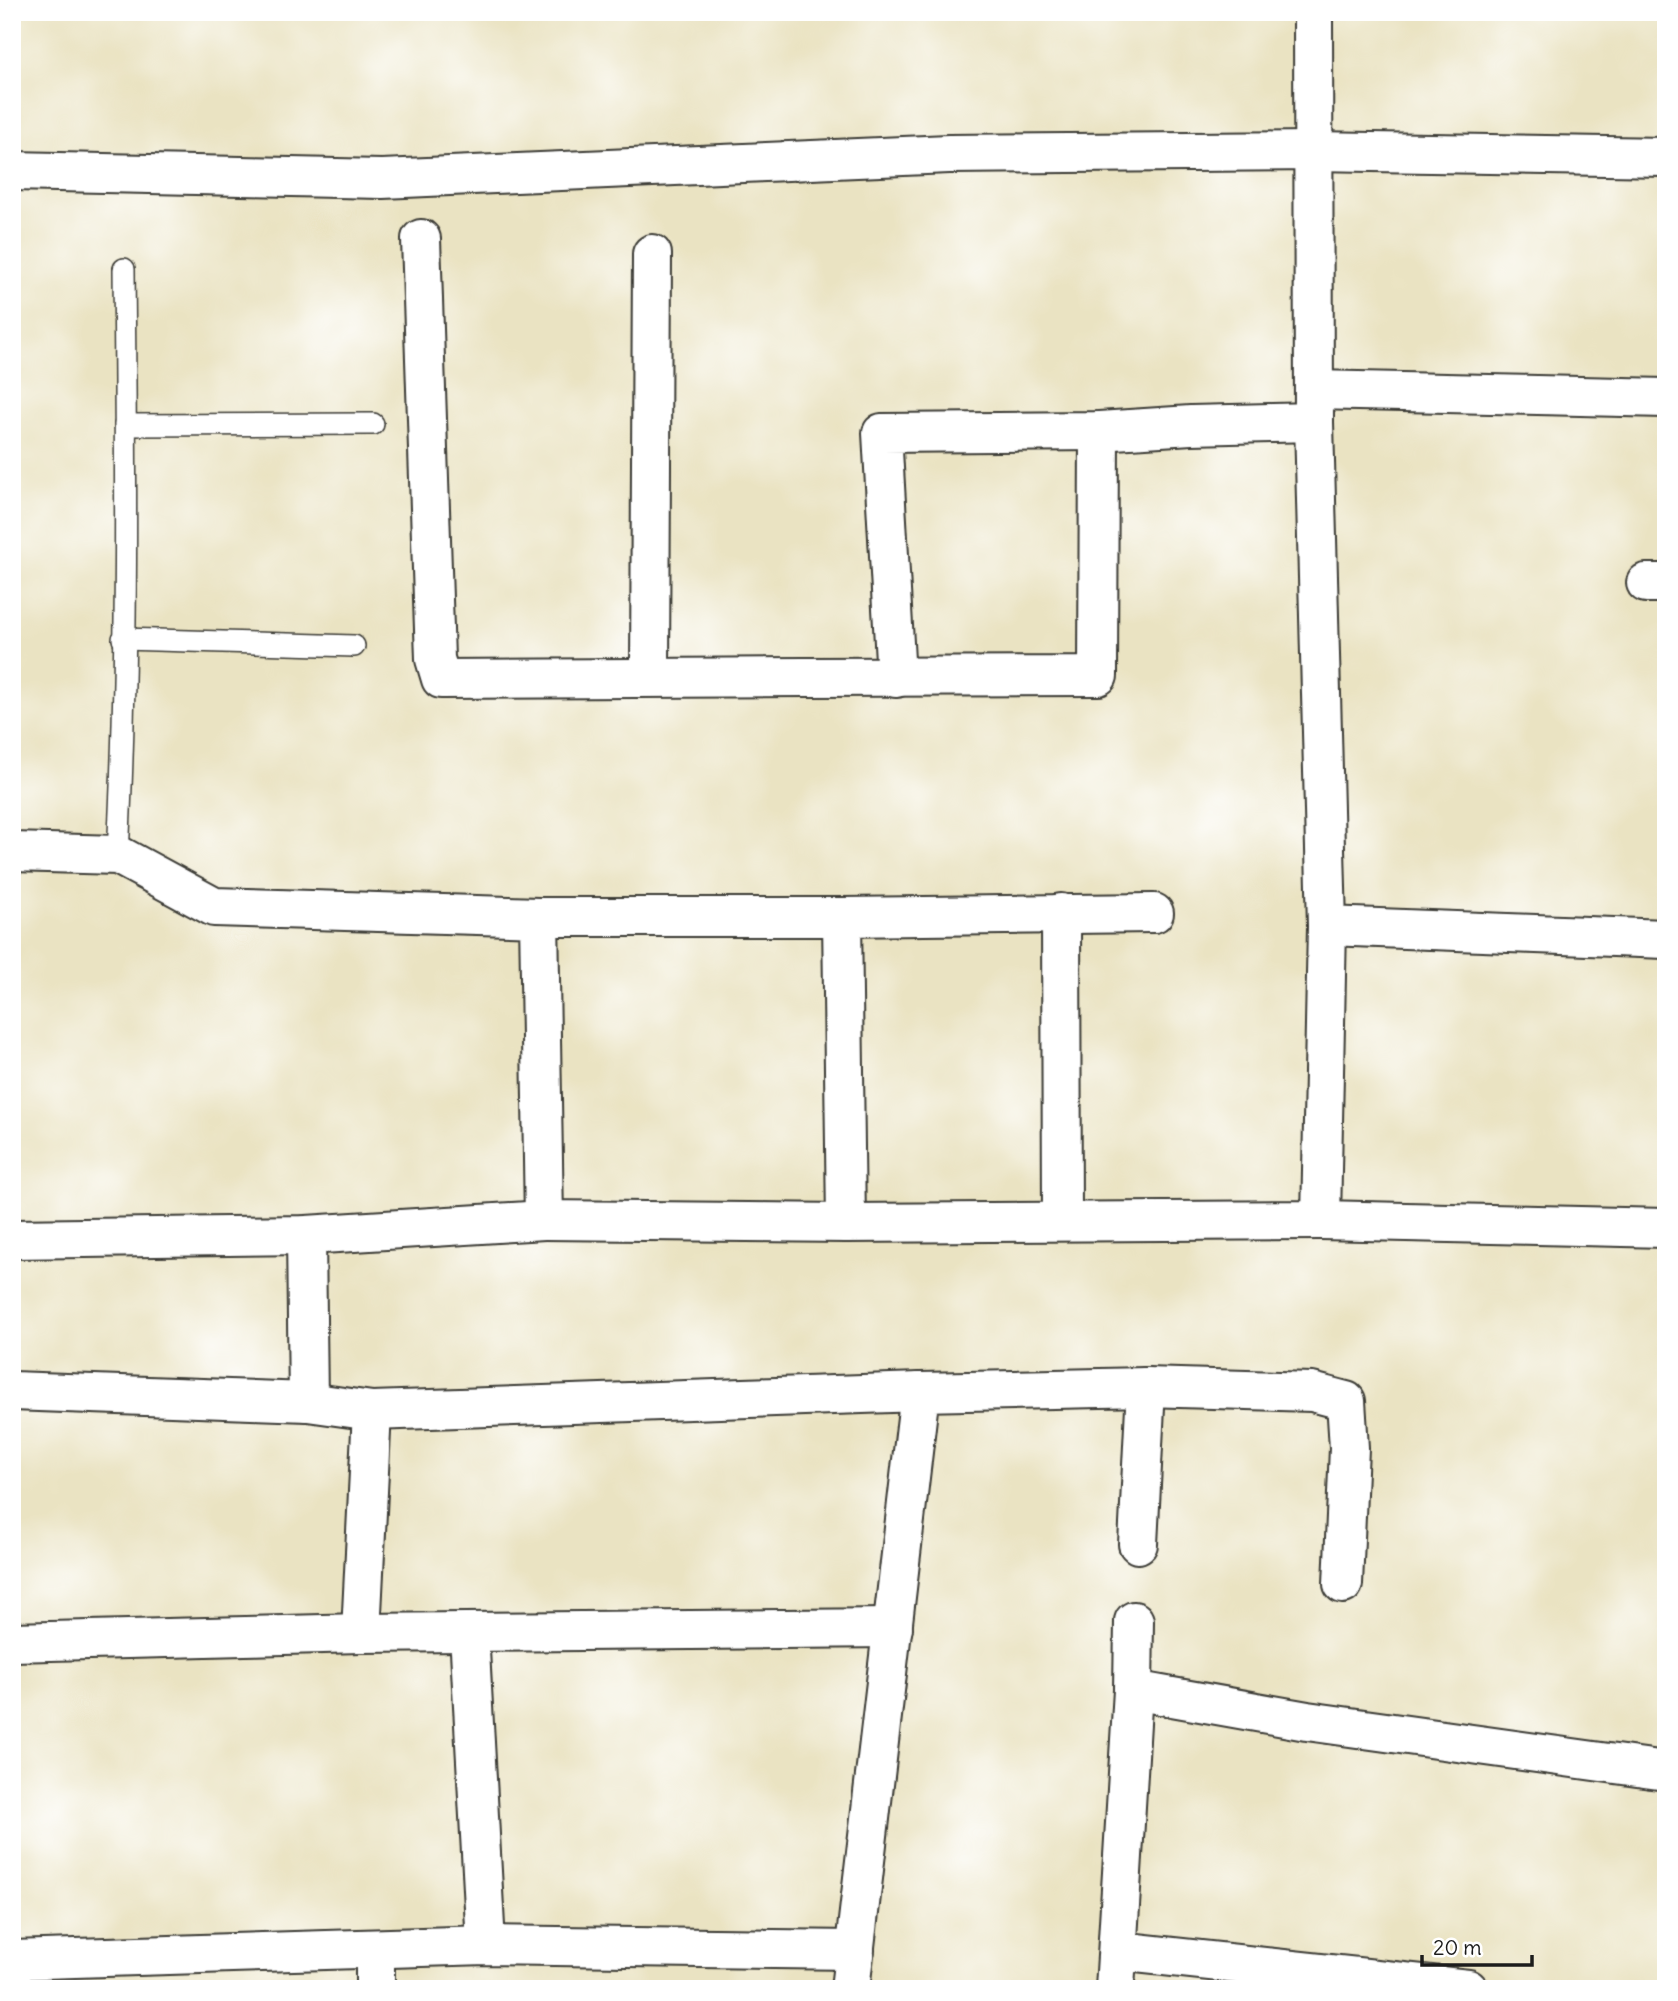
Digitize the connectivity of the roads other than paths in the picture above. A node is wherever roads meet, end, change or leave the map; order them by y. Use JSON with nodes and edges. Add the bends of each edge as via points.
{"nodes":[{"id":1,"x":1312,"y":12,"type":"edge"},
{"id":2,"x":1313,"y":151,"type":"junction"},
{"id":3,"x":1666,"y":157,"type":"edge"},
{"id":4,"x":12,"y":171,"type":"edge"},
{"id":5,"x":421,"y":239,"type":"dead end"},
{"id":6,"x":652,"y":254,"type":"dead end"},
{"id":7,"x":124,"y":269,"type":"dead end"},
{"id":8,"x":1666,"y":398,"type":"edge"},
{"id":9,"x":1314,"y":406,"type":"junction"},
{"id":10,"x":373,"y":424,"type":"dead end"},
{"id":11,"x":125,"y":425,"type":"junction"},
{"id":12,"x":1099,"y":431,"type":"junction"},
{"id":13,"x":123,"y":639,"type":"junction"},
{"id":14,"x":354,"y":646,"type":"dead end"},
{"id":15,"x":650,"y":676,"type":"junction"},
{"id":16,"x":897,"y":678,"type":"junction"},
{"id":17,"x":12,"y":852,"type":"edge"},
{"id":18,"x":117,"y":855,"type":"junction"},
{"id":19,"x":1154,"y":912,"type":"dead end"},
{"id":20,"x":1061,"y":914,"type":"junction"},
{"id":21,"x":539,"y":917,"type":"junction"},
{"id":22,"x":842,"y":917,"type":"junction"},
{"id":23,"x":1326,"y":926,"type":"junction"},
{"id":24,"x":1666,"y":939,"type":"edge"},
{"id":25,"x":544,"y":1220,"type":"junction"},
{"id":26,"x":1062,"y":1220,"type":"junction"},
{"id":27,"x":1321,"y":1220,"type":"junction"},
{"id":28,"x":846,"y":1223,"type":"junction"},
{"id":29,"x":1666,"y":1228,"type":"edge"},
{"id":30,"x":306,"y":1235,"type":"junction"},
{"id":31,"x":12,"y":1239,"type":"edge"},
{"id":32,"x":1146,"y":1387,"type":"junction"},
{"id":33,"x":12,"y":1391,"type":"edge"},
{"id":34,"x":920,"y":1392,"type":"junction"},
{"id":35,"x":308,"y":1402,"type":"junction"},
{"id":36,"x":372,"y":1411,"type":"junction"},
{"id":37,"x":1138,"y":1544,"type":"dead end"},
{"id":38,"x":1343,"y":1584,"type":"dead end"},
{"id":39,"x":1134,"y":1621,"type":"dead end"},
{"id":40,"x":893,"y":1628,"type":"junction"},
{"id":41,"x":469,"y":1632,"type":"junction"},
{"id":42,"x":362,"y":1633,"type":"junction"},
{"id":43,"x":12,"y":1642,"type":"edge"},
{"id":44,"x":1133,"y":1690,"type":"junction"},
{"id":45,"x":1666,"y":1771,"type":"edge"},
{"id":46,"x":486,"y":1945,"type":"junction"},
{"id":47,"x":375,"y":1948,"type":"junction"},
{"id":48,"x":855,"y":1950,"type":"junction"},
{"id":49,"x":1118,"y":1951,"type":"junction"},
{"id":50,"x":12,"y":1960,"type":"edge"},
{"id":51,"x":375,"y":1989,"type":"edge"},
{"id":52,"x":850,"y":1989,"type":"edge"},
{"id":53,"x":1115,"y":1989,"type":"edge"},
{"id":54,"x":1468,"y":1989,"type":"edge"}],
"edges":[{"from":1,"to":2,"type":"street"},
{"from":2,"to":3,"type":"street"},
{"from":2,"to":4,"type":"street","via":[[949,153],[382,179]]},
{"from":2,"to":9,"type":"street"},
{"from":5,"to":15,"type":"street","via":[[435,659],[441,679]]},
{"from":6,"to":15,"type":"street"},
{"from":7,"to":11,"type":"lane"},
{"from":8,"to":9,"type":"street"},
{"from":9,"to":12,"type":"street","via":[[1191,425]]},
{"from":9,"to":23,"type":"street"},
{"from":10,"to":11,"type":"lane"},
{"from":11,"to":13,"type":"lane"},
{"from":12,"to":16,"type":"street","via":[[1098,676]]},
{"from":12,"to":16,"type":"street","via":[[883,433]]},
{"from":13,"to":14,"type":"lane"},
{"from":13,"to":18,"type":"lane"},
{"from":15,"to":16,"type":"street"},
{"from":17,"to":18,"type":"street"},
{"from":18,"to":21,"type":"street","via":[[214,907]]},
{"from":19,"to":20,"type":"street"},
{"from":20,"to":22,"type":"street"},
{"from":20,"to":26,"type":"street"},
{"from":21,"to":22,"type":"street"},
{"from":21,"to":25,"type":"street"},
{"from":22,"to":28,"type":"street"},
{"from":23,"to":24,"type":"street"},
{"from":23,"to":27,"type":"street"},
{"from":25,"to":28,"type":"street"},
{"from":25,"to":30,"type":"street"},
{"from":26,"to":27,"type":"street"},
{"from":26,"to":28,"type":"street"},
{"from":27,"to":29,"type":"street"},
{"from":30,"to":31,"type":"street"},
{"from":30,"to":35,"type":"street"},
{"from":32,"to":34,"type":"street"},
{"from":32,"to":37,"type":"street"},
{"from":32,"to":38,"type":"street","via":[[1312,1392],[1346,1401],[1349,1448]]},
{"from":33,"to":35,"type":"street"},
{"from":34,"to":36,"type":"street"},
{"from":34,"to":40,"type":"street"},
{"from":35,"to":36,"type":"street"},
{"from":36,"to":42,"type":"street"},
{"from":39,"to":44,"type":"street"},
{"from":40,"to":41,"type":"street"},
{"from":40,"to":48,"type":"street"},
{"from":41,"to":42,"type":"street"},
{"from":41,"to":46,"type":"street"},
{"from":42,"to":43,"type":"street"},
{"from":44,"to":45,"type":"street","via":[[1307,1721]]},
{"from":44,"to":49,"type":"street"},
{"from":46,"to":47,"type":"street"},
{"from":46,"to":48,"type":"street"},
{"from":47,"to":50,"type":"street"},
{"from":47,"to":51,"type":"street"},
{"from":48,"to":52,"type":"street"},
{"from":49,"to":53,"type":"street"},
{"from":49,"to":54,"type":"street"}]}
